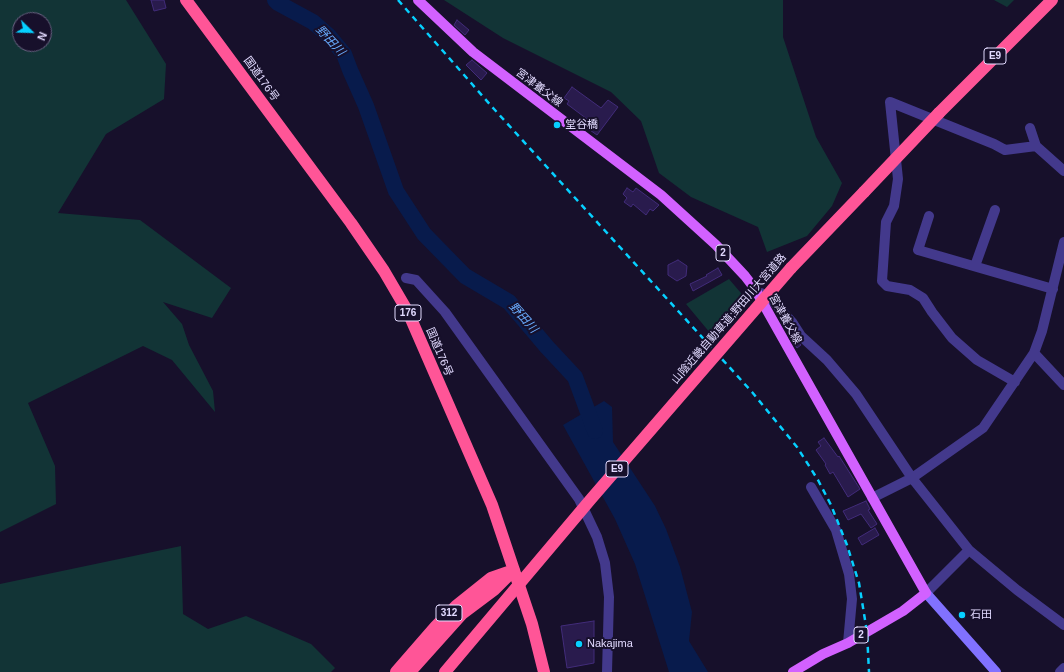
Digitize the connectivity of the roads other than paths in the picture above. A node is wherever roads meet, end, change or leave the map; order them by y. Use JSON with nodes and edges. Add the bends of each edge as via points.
{"nodes":[{"id":1,"x":186,"y":0,"type":"edge"},
{"id":2,"x":418,"y":0,"type":"edge"},
{"id":3,"x":1052,"y":0,"type":"edge"},
{"id":4,"x":1030,"y":128,"type":"dead end"},
{"id":5,"x":1036,"y":146,"type":"junction"},
{"id":6,"x":1064,"y":171,"type":"edge"},
{"id":7,"x":995,"y":210,"type":"dead end"},
{"id":8,"x":929,"y":216,"type":"dead end"},
{"id":9,"x":1064,"y":242,"type":"edge"},
{"id":10,"x":975,"y":266,"type":"junction"},
{"id":11,"x":406,"y":278,"type":"dead end"},
{"id":12,"x":755,"y":289,"type":"junction"},
{"id":13,"x":1053,"y":289,"type":"junction"},
{"id":14,"x":1034,"y":353,"type":"junction"},
{"id":15,"x":1015,"y":382,"type":"junction"},
{"id":16,"x":1064,"y":385,"type":"edge"},
{"id":17,"x":912,"y":478,"type":"junction"},
{"id":18,"x":811,"y":487,"type":"dead end"},
{"id":19,"x":872,"y":498,"type":"junction"},
{"id":20,"x":968,"y":550,"type":"junction"},
{"id":21,"x":514,"y":570,"type":"junction"},
{"id":22,"x":926,"y":593,"type":"junction"},
{"id":23,"x":1064,"y":625,"type":"edge"},
{"id":24,"x":848,"y":643,"type":"junction"},
{"id":25,"x":1064,"y":668,"type":"edge"},
{"id":26,"x":396,"y":672,"type":"edge"},
{"id":27,"x":410,"y":672,"type":"edge"},
{"id":28,"x":445,"y":672,"type":"edge"},
{"id":29,"x":544,"y":672,"type":"edge"},
{"id":30,"x":607,"y":672,"type":"edge"},
{"id":31,"x":793,"y":672,"type":"edge"},
{"id":32,"x":996,"y":672,"type":"edge"},
{"id":33,"x":1060,"y":672,"type":"edge"}],
"edges":[{"from":1,"to":21,"type":"highway","name":"国道176号","number":"176","via":[[351,223],[408,312],[492,505]]},
{"from":2,"to":12,"type":"main road","name":"宮津養父線","number":"2","via":[[473,52],[661,196],[716,246]]},
{"from":3,"to":28,"type":"highway","name":"山陰近畿自動車道;野田川大宮道路","number":"E9","bridge":true,"via":[[938,113],[791,268],[590,499]]},
{"from":4,"to":5,"type":"street"},
{"from":5,"to":6,"type":"street"},
{"from":5,"to":15,"type":"street","via":[[1005,150],[890,102],[898,179],[894,206],[886,222],[882,281],[887,286],[910,290],[923,298],[952,338],[976,360]]},
{"from":7,"to":10,"type":"street"},
{"from":8,"to":10,"type":"street","via":[[918,250]]},
{"from":9,"to":13,"type":"street"},
{"from":10,"to":13,"type":"street"},
{"from":11,"to":30,"type":"street","via":[[416,280],[445,312],[578,499],[597,537],[605,563],[609,597]]},
{"from":12,"to":17,"type":"street","via":[[772,300],[856,394]]},
{"from":12,"to":19,"type":"main road","name":"宮津養父線","number":"2"},
{"from":13,"to":14,"type":"street"},
{"from":14,"to":15,"type":"street"},
{"from":14,"to":16,"type":"street"},
{"from":15,"to":17,"type":"street","via":[[983,428]]},
{"from":17,"to":19,"type":"street"},
{"from":17,"to":20,"type":"street"},
{"from":18,"to":24,"type":"street","via":[[836,530],[849,574],[852,600]]},
{"from":19,"to":22,"type":"main road","name":"宮津養父線","number":"2"},
{"from":20,"to":22,"type":"street"},
{"from":20,"to":23,"type":"street"},
{"from":21,"to":26,"type":"highway","number":"312","via":[[491,578],[456,606]]},
{"from":21,"to":27,"type":"highway","number":"312","via":[[494,590],[462,614]]},
{"from":21,"to":29,"type":"highway","name":"国道176号","number":"176","via":[[532,624]]},
{"from":22,"to":24,"type":"main road","number":"2","via":[[903,611]]},
{"from":22,"to":32,"type":"main road"},
{"from":24,"to":31,"type":"main road","number":"2"},
{"from":25,"to":33,"type":"street"}]}
